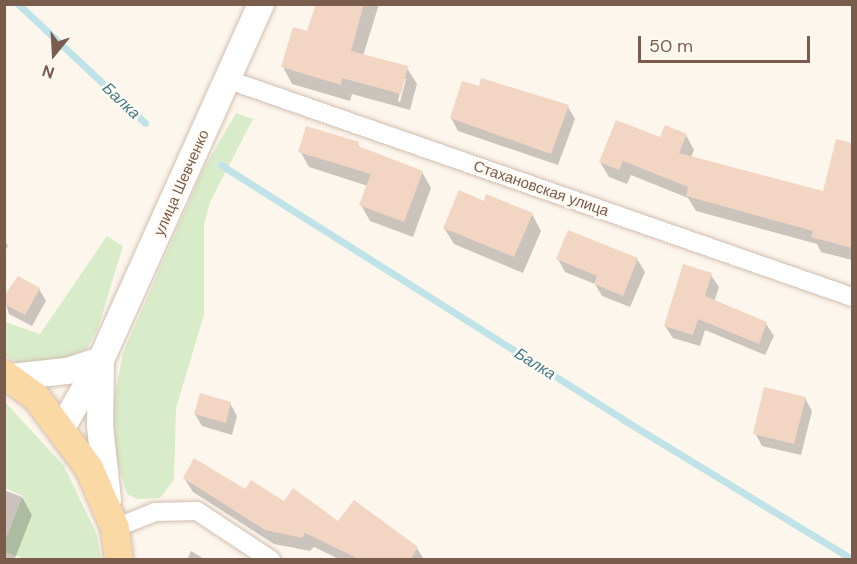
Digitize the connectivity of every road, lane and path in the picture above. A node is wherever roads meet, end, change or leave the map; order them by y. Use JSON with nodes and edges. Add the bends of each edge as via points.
{"nodes":[{"id":1,"x":261,"y":4,"type":"edge"},
{"id":2,"x":228,"y":80,"type":"junction"},
{"id":3,"x":852,"y":297,"type":"edge"},
{"id":4,"x":101,"y":360,"type":"junction"},
{"id":5,"x":8,"y":375,"type":"edge"},
{"id":6,"x":62,"y":428,"type":"junction"},
{"id":7,"x":113,"y":522,"type":"junction"},
{"id":8,"x":119,"y":560,"type":"edge"},
{"id":9,"x":271,"y":560,"type":"edge"}],
"edges":[{"from":1,"to":2,"type":"main road","name":"улица Шевченко"},
{"from":2,"to":3,"type":"street","name":"Стахановская улица"},
{"from":2,"to":4,"type":"main road","name":"улица Шевченко"},
{"from":4,"to":5,"type":"main road","via":[[67,371]]},
{"from":4,"to":6,"type":"main road","name":"улица Шевченко"},
{"from":4,"to":7,"type":"main road","name":"улица Шевченко","via":[[100,426]]},
{"from":5,"to":6,"type":"main road","via":[[36,397]]},
{"from":6,"to":7,"type":"main road","via":[[89,468]]},
{"from":7,"to":8,"type":"main road"},
{"from":7,"to":9,"type":"street","via":[[155,512],[197,511]]}]}
